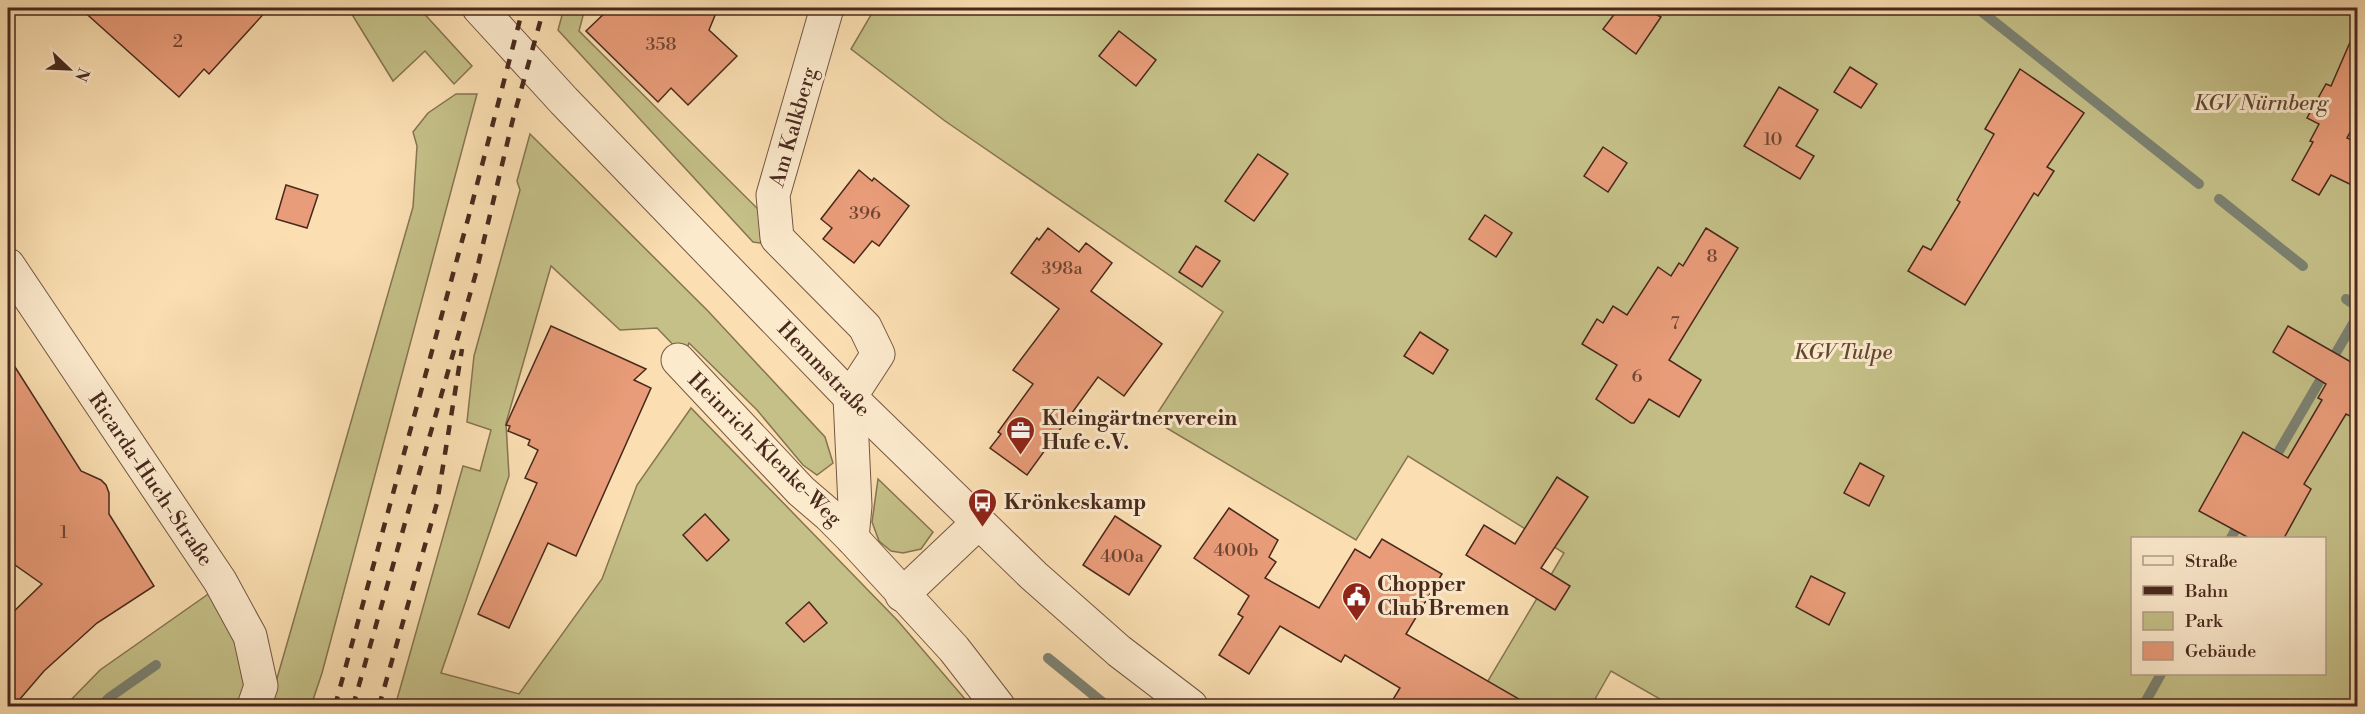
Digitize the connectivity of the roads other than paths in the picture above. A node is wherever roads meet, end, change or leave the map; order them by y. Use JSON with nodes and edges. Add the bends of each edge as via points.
{"nodes":[{"id":1,"x":479,"y":8,"type":"edge"},
{"id":2,"x":827,"y":8,"type":"edge"},
{"id":3,"x":8,"y":265,"type":"edge"},
{"id":4,"x":678,"y":360,"type":"dead end"},
{"id":5,"x":850,"y":397,"type":"junction"},
{"id":6,"x":978,"y":523,"type":"junction"},
{"id":7,"x":852,"y":538,"type":"junction"},
{"id":8,"x":902,"y":595,"type":"junction"},
{"id":9,"x":254,"y":706,"type":"edge"},
{"id":10,"x":998,"y":706,"type":"edge"},
{"id":11,"x":1191,"y":706,"type":"edge"}],
"edges":[{"from":1,"to":5,"type":"street","name":"Hemmstraße"},
{"from":2,"to":5,"type":"street","name":"Am Kalkberg","via":[[773,195],[777,238],[865,327],[878,354]]},
{"from":3,"to":9,"type":"street","name":"Ricarda-Huch-Straße","via":[[220,580],[250,636],[261,686]]},
{"from":4,"to":7,"type":"street","name":"Heinrich-Klenke-Weg","via":[[801,491]]},
{"from":5,"to":6,"type":"street","name":"Hemmstraße"},
{"from":5,"to":7,"type":"street","name":"Heinrich-Klenke-Weg","via":[[855,506]]},
{"from":6,"to":8,"type":"street"},
{"from":6,"to":11,"type":"street","name":"Hemmstraße","via":[[1119,651]]},
{"from":7,"to":8,"type":"street","name":"Heinrich-Klenke-Weg"},
{"from":8,"to":10,"type":"street","name":"Heinrich-Klenke-Weg","via":[[954,649]]}]}
